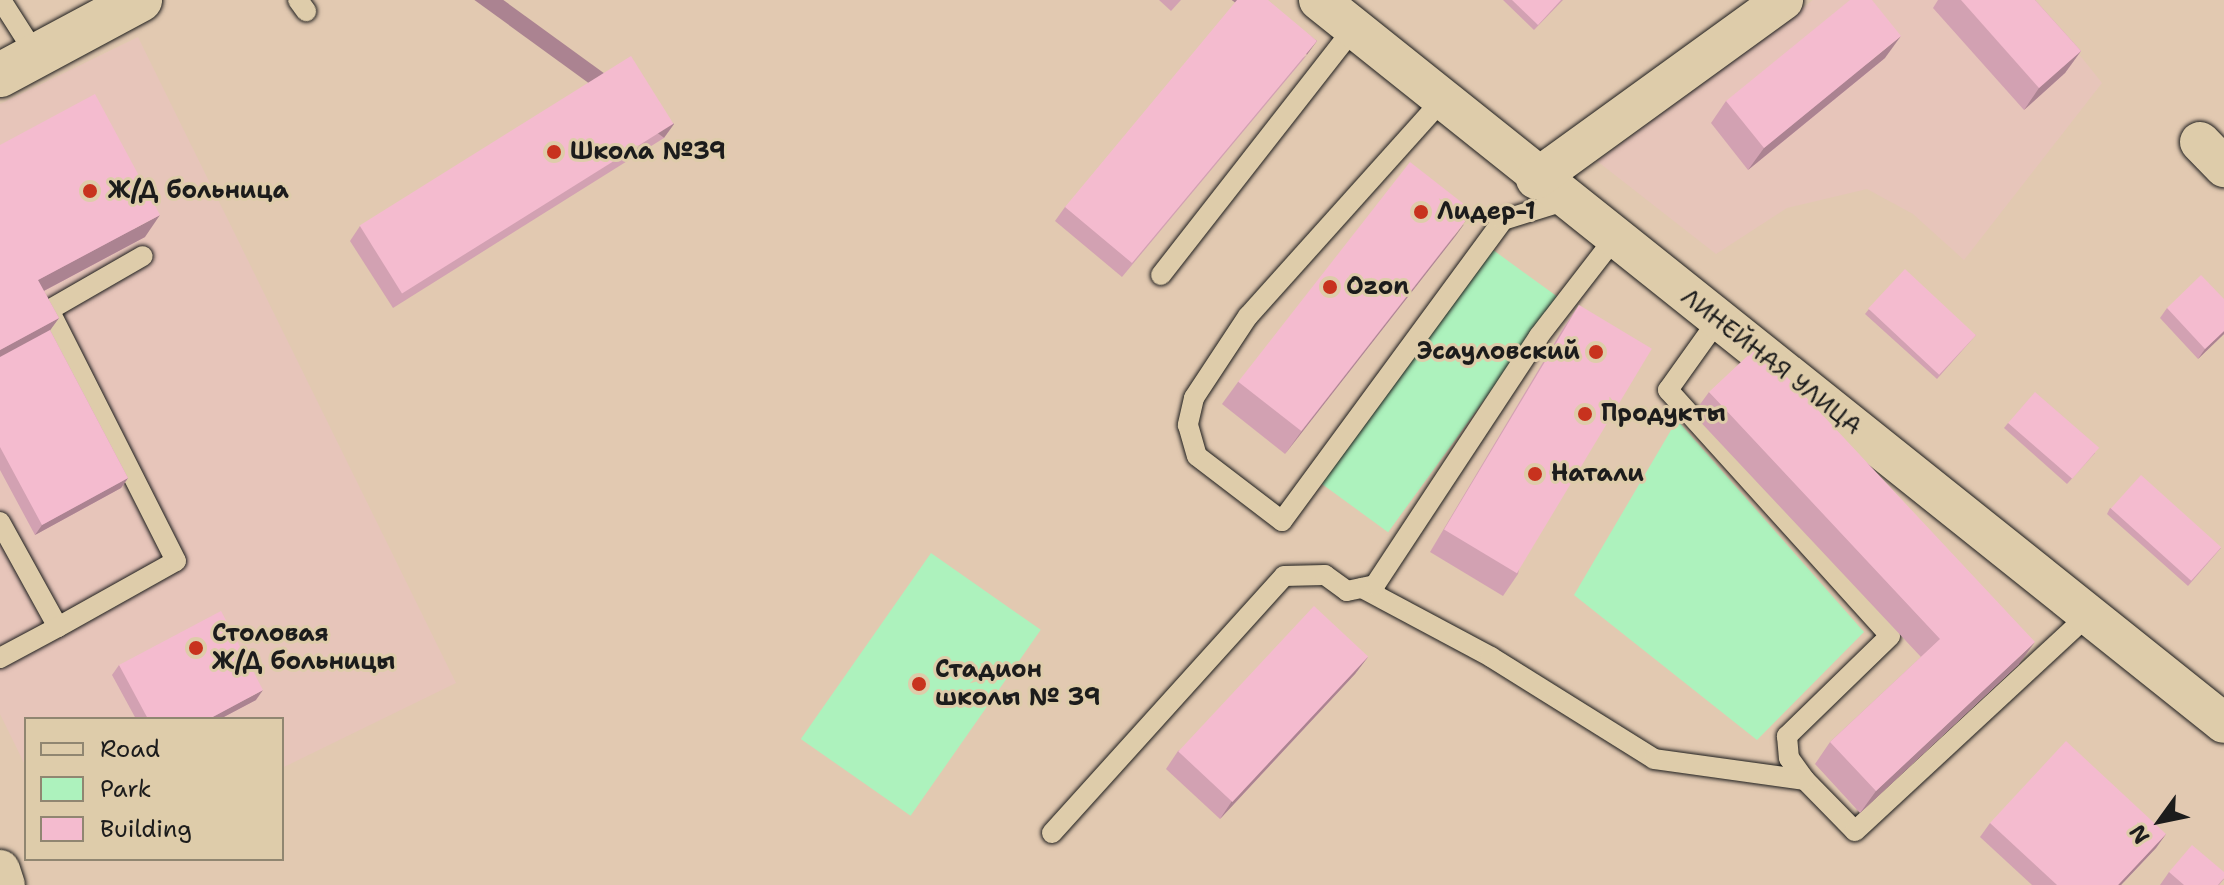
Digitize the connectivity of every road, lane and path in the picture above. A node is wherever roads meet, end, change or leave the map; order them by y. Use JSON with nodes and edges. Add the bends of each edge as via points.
{"nodes":[{"id":1,"x":1,"y":0,"type":"edge"},
{"id":2,"x":140,"y":0,"type":"edge"},
{"id":3,"x":1319,"y":0,"type":"edge"},
{"id":4,"x":1783,"y":0,"type":"edge"},
{"id":5,"x":1353,"y":29,"type":"junction"},
{"id":6,"x":19,"y":66,"type":"edge"},
{"id":7,"x":1443,"y":99,"type":"junction"},
{"id":8,"x":1550,"y":190,"type":"junction"},
{"id":9,"x":1614,"y":239,"type":"junction"},
{"id":10,"x":143,"y":256,"type":"edge"},
{"id":11,"x":1161,"y":275,"type":"dead end"},
{"id":12,"x":1718,"y":320,"type":"junction"},
{"id":13,"x":0,"y":522,"type":"edge"},
{"id":14,"x":1362,"y":588,"type":"junction"},
{"id":15,"x":2089,"y":614,"type":"junction"},
{"id":16,"x":58,"y":627,"type":"junction"},
{"id":17,"x":0,"y":658,"type":"edge"},
{"id":18,"x":2224,"y":723,"type":"edge"},
{"id":19,"x":1805,"y":780,"type":"junction"},
{"id":20,"x":1052,"y":833,"type":"dead end"},
{"id":21,"x":0,"y":870,"type":"edge"},
{"id":22,"x":5,"y":885,"type":"edge"}],
"edges":[{"from":1,"to":6,"type":"lane"},
{"from":2,"to":6,"type":"street"},
{"from":3,"to":5,"type":"street","name":"ЛИНЕЙНАЯ УЛИЦА"},
{"from":4,"to":8,"type":"street"},
{"from":5,"to":7,"type":"street","name":"ЛИНЕЙНАЯ УЛИЦА"},
{"from":5,"to":11,"type":"lane"},
{"from":7,"to":8,"type":"street","name":"ЛИНЕЙНАЯ УЛИЦА"},
{"from":7,"to":8,"type":"lane","via":[[1248,316],[1194,398],[1188,425],[1197,456],[1282,521],[1503,220]]},
{"from":8,"to":9,"type":"street","name":"ЛИНЕЙНАЯ УЛИЦА"},
{"from":9,"to":12,"type":"street","name":"ЛИНЕЙНАЯ УЛИЦА"},
{"from":9,"to":14,"type":"lane","via":[[1539,336],[1375,585]]},
{"from":10,"to":16,"type":"lane","via":[[49,310],[176,561]]},
{"from":12,"to":15,"type":"street","name":"ЛИНЕЙНАЯ УЛИЦА"},
{"from":12,"to":19,"type":"lane","via":[[1668,390],[1890,636],[1787,736],[1789,758]]},
{"from":13,"to":16,"type":"lane"},
{"from":14,"to":19,"type":"lane","via":[[1491,657],[1654,759]]},
{"from":14,"to":20,"type":"lane","via":[[1347,591],[1325,575],[1284,576]]},
{"from":15,"to":18,"type":"street","name":"ЛИНЕЙНАЯ УЛИЦА"},
{"from":15,"to":19,"type":"lane","via":[[1855,831]]},
{"from":16,"to":17,"type":"lane"},
{"from":21,"to":22,"type":"street"}]}
